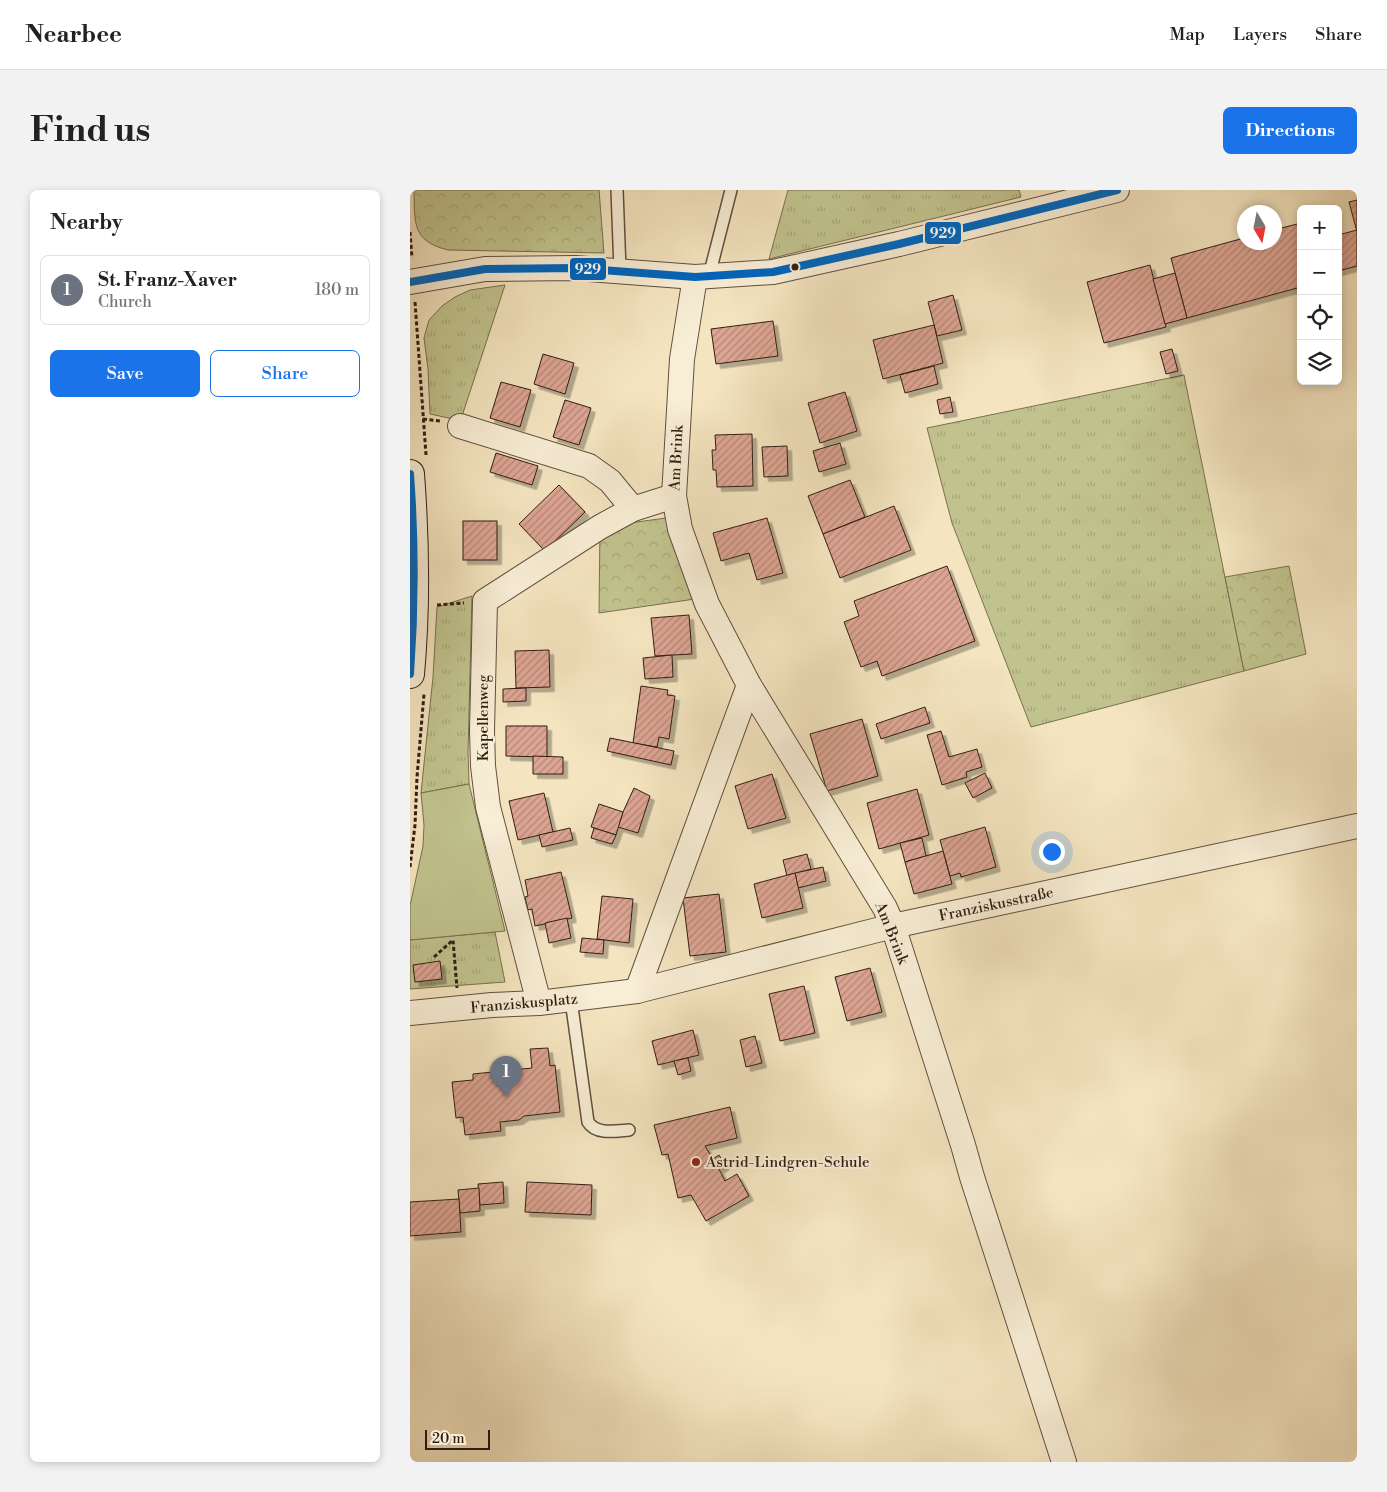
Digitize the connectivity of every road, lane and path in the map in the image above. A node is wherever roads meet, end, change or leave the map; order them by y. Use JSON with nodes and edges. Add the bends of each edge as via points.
{"nodes":[{"id":1,"x":617,"y":190,"type":"edge"},
{"id":2,"x":731,"y":190,"type":"edge"},
{"id":3,"x":1117,"y":190,"type":"edge"},
{"id":4,"x":620,"y":270,"type":"junction"},
{"id":5,"x":702,"y":276,"type":"junction"},
{"id":6,"x":410,"y":282,"type":"edge"},
{"id":7,"x":460,"y":426,"type":"dead end"},
{"id":8,"x":410,"y":474,"type":"edge"},
{"id":9,"x":674,"y":496,"type":"junction"},
{"id":10,"x":633,"y":509,"type":"junction"},
{"id":11,"x":485,"y":601,"type":"junction"},
{"id":12,"x":418,"y":603,"type":"edge"},
{"id":13,"x":410,"y":674,"type":"edge"},
{"id":14,"x":749,"y":685,"type":"junction"},
{"id":15,"x":1357,"y":826,"type":"edge"},
{"id":16,"x":893,"y":926,"type":"junction"},
{"id":17,"x":434,"y":957,"type":"dead end"},
{"id":18,"x":637,"y":991,"type":"junction"},
{"id":19,"x":571,"y":1000,"type":"junction"},
{"id":20,"x":539,"y":1004,"type":"junction"},
{"id":21,"x":458,"y":1008,"type":"junction"},
{"id":22,"x":410,"y":1013,"type":"edge"},
{"id":23,"x":629,"y":1130,"type":"dead end"},
{"id":24,"x":1064,"y":1462,"type":"edge"}],
"edges":[{"from":1,"to":4,"type":"lane"},
{"from":2,"to":5,"type":"lane"},
{"from":3,"to":5,"type":"street","via":[[773,272]]},
{"from":4,"to":5,"type":"street"},
{"from":4,"to":6,"type":"street","via":[[485,269]]},
{"from":5,"to":9,"type":"street","name":"Am Brink","via":[[682,359]]},
{"from":7,"to":10,"type":"street","via":[[590,466],[610,481]]},
{"from":8,"to":12,"type":"main road"},
{"from":9,"to":10,"type":"street"},
{"from":9,"to":14,"type":"street","name":"Am Brink","via":[[680,529],[707,604]]},
{"from":10,"to":11,"type":"street"},
{"from":11,"to":12,"type":"path"},
{"from":11,"to":20,"type":"street","name":"Kapellenweg","via":[[482,757],[488,807]]},
{"from":12,"to":13,"type":"main road"},
{"from":14,"to":16,"type":"street","name":"Am Brink"},
{"from":14,"to":18,"type":"street"},
{"from":15,"to":16,"type":"street","name":"Franziskusstraße"},
{"from":16,"to":18,"type":"street","name":"Franziskusstraße"},
{"from":16,"to":24,"type":"street","name":"Am Brink"},
{"from":17,"to":21,"type":"path","via":[[453,940]]},
{"from":18,"to":19,"type":"street","name":"Franziskusplatz"},
{"from":19,"to":20,"type":"street","name":"Franziskusplatz"},
{"from":19,"to":23,"type":"lane","via":[[588,1122],[600,1130]]},
{"from":20,"to":21,"type":"street","name":"Franziskusplatz"},
{"from":21,"to":22,"type":"street","name":"Franziskusplatz"}]}
